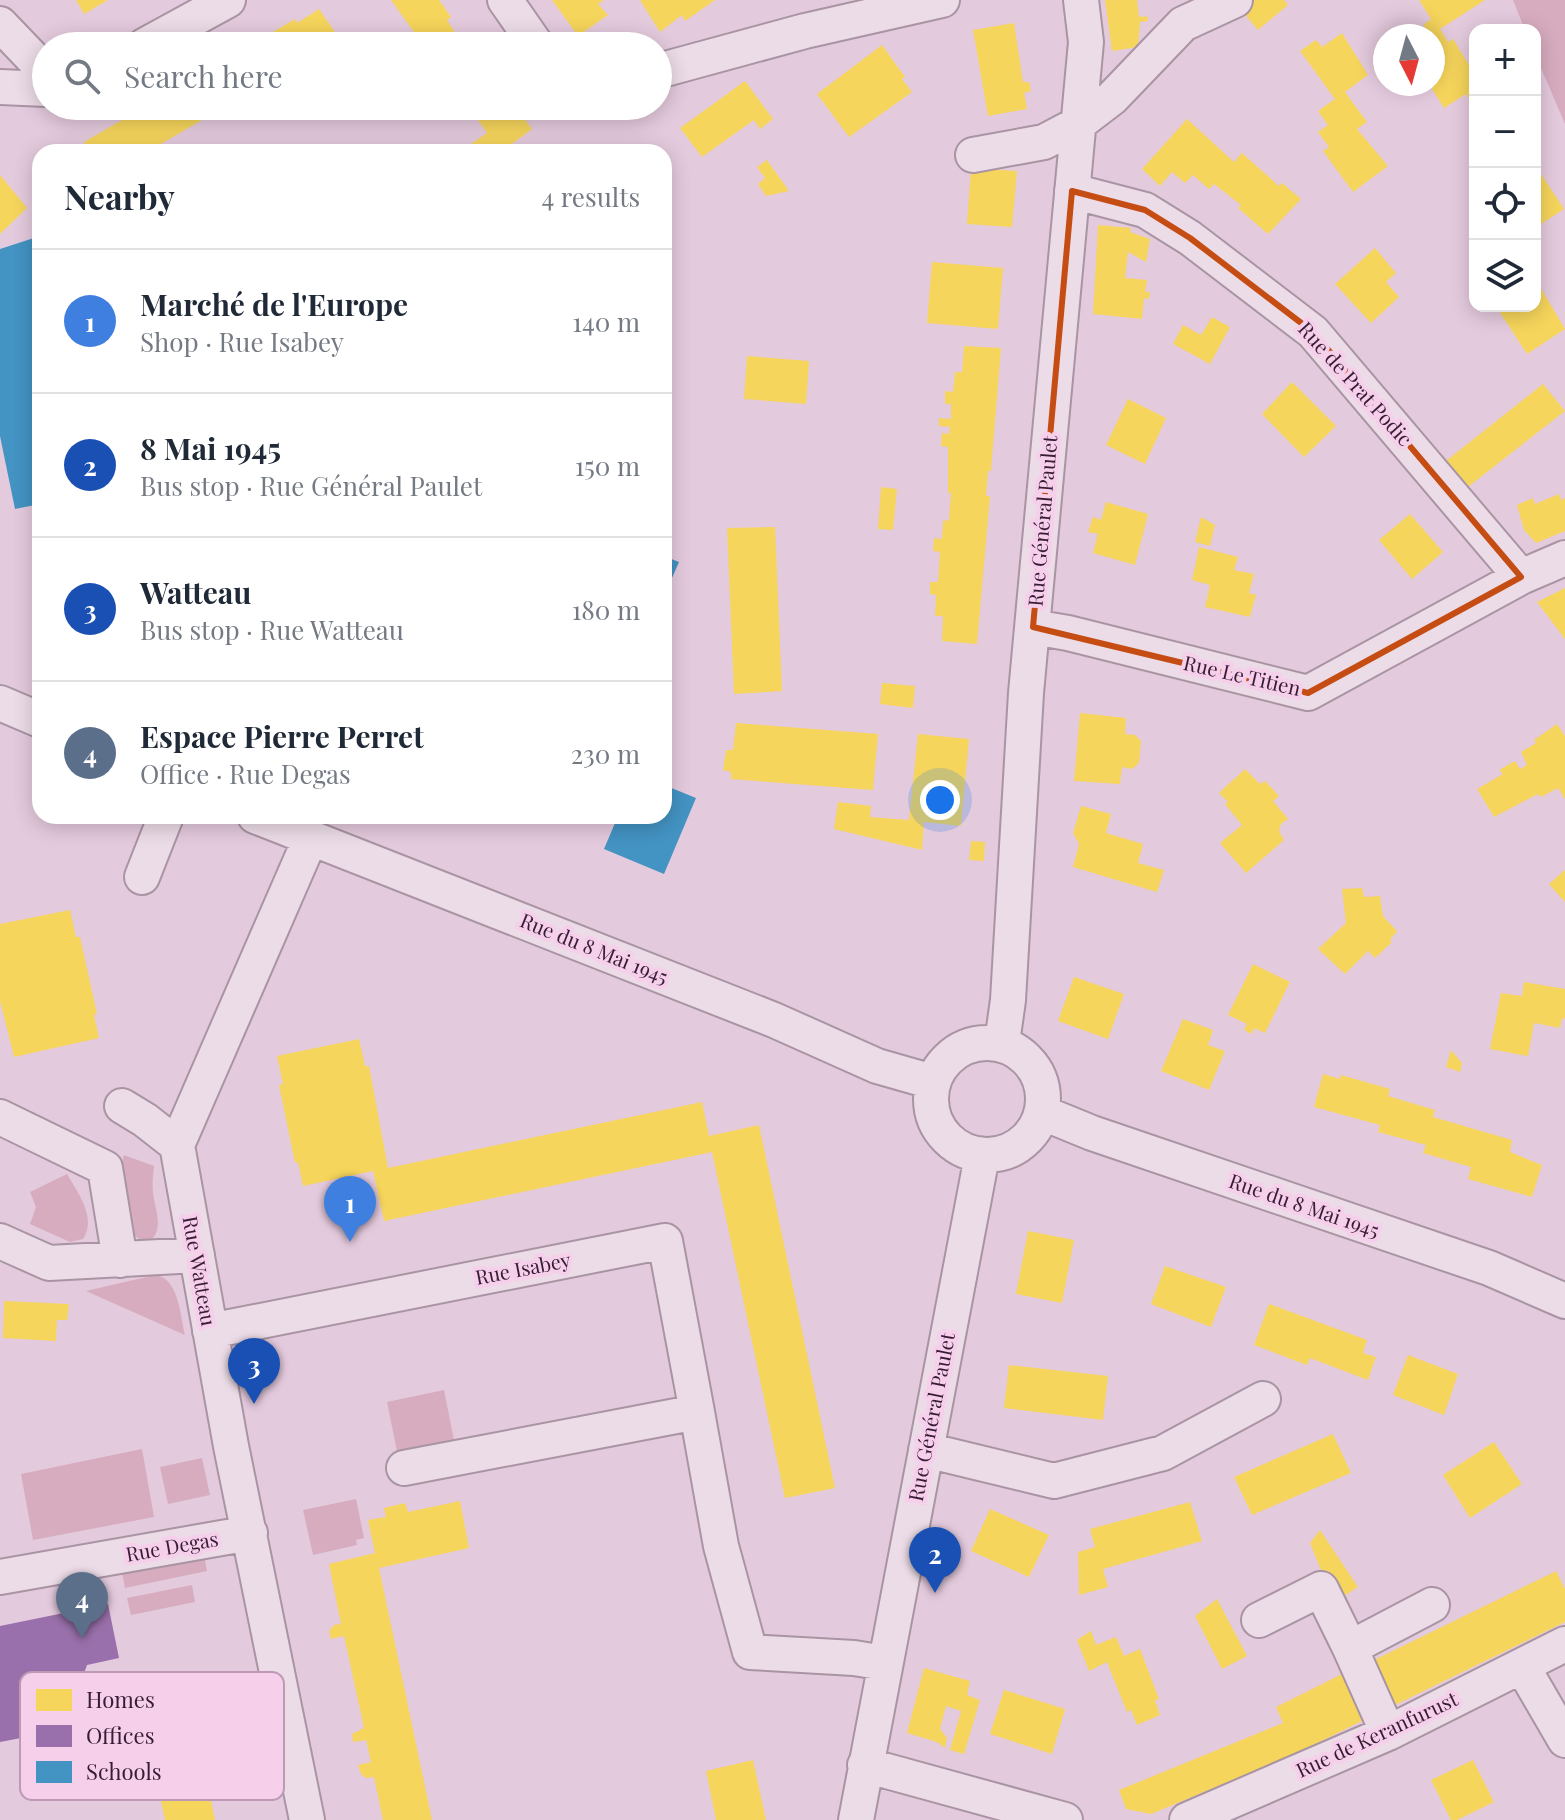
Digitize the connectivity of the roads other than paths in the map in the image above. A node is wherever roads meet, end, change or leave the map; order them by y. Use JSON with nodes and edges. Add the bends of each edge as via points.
{"nodes":[{"id":1,"x":228,"y":0,"type":"edge"},
{"id":2,"x":505,"y":0,"type":"edge"},
{"id":3,"x":942,"y":0,"type":"edge"},
{"id":4,"x":1081,"y":0,"type":"edge"},
{"id":5,"x":1235,"y":0,"type":"edge"},
{"id":6,"x":0,"y":24,"type":"edge"},
{"id":7,"x":170,"y":32,"type":"edge"},
{"id":8,"x":527,"y":32,"type":"edge"},
{"id":9,"x":32,"y":57,"type":"edge"},
{"id":10,"x":672,"y":67,"type":"edge"},
{"id":11,"x":0,"y":87,"type":"edge"},
{"id":12,"x":32,"y":88,"type":"edge"},
{"id":13,"x":1078,"y":124,"type":"junction"},
{"id":14,"x":973,"y":155,"type":"dead end"},
{"id":15,"x":1072,"y":191,"type":"junction"},
{"id":16,"x":1565,"y":558,"type":"edge"},
{"id":17,"x":1521,"y":577,"type":"junction"},
{"id":18,"x":1033,"y":627,"type":"junction"},
{"id":19,"x":0,"y":703,"type":"edge"},
{"id":20,"x":32,"y":717,"type":"edge"},
{"id":21,"x":163,"y":824,"type":"edge"},
{"id":22,"x":276,"y":824,"type":"edge"},
{"id":23,"x":311,"y":837,"type":"junction"},
{"id":24,"x":142,"y":877,"type":"dead end"},
{"id":25,"x":1002,"y":1043,"type":"junction"},
{"id":26,"x":933,"y":1082,"type":"junction"},
{"id":27,"x":122,"y":1106,"type":"dead end"},
{"id":28,"x":1043,"y":1113,"type":"junction"},
{"id":29,"x":0,"y":1117,"type":"edge"},
{"id":30,"x":177,"y":1145,"type":"junction"},
{"id":31,"x":982,"y":1156,"type":"junction"},
{"id":32,"x":0,"y":1241,"type":"edge"},
{"id":33,"x":197,"y":1255,"type":"junction"},
{"id":34,"x":120,"y":1260,"type":"junction"},
{"id":35,"x":1565,"y":1301,"type":"edge"},
{"id":36,"x":210,"y":1331,"type":"junction"},
{"id":37,"x":1263,"y":1399,"type":"dead end"},
{"id":38,"x":697,"y":1412,"type":"junction"},
{"id":39,"x":926,"y":1450,"type":"junction"},
{"id":40,"x":404,"y":1468,"type":"dead end"},
{"id":41,"x":250,"y":1533,"type":"junction"},
{"id":42,"x":0,"y":1577,"type":"edge"},
{"id":43,"x":1432,"y":1605,"type":"dead end"},
{"id":44,"x":1259,"y":1620,"type":"dead end"},
{"id":45,"x":1565,"y":1644,"type":"edge"},
{"id":46,"x":1350,"y":1648,"type":"junction"},
{"id":47,"x":885,"y":1663,"type":"junction"},
{"id":48,"x":1522,"y":1666,"type":"junction"},
{"id":49,"x":278,"y":1672,"type":"edge"},
{"id":50,"x":284,"y":1704,"type":"edge"},
{"id":51,"x":1388,"y":1733,"type":"junction"},
{"id":52,"x":1565,"y":1740,"type":"edge"},
{"id":53,"x":865,"y":1765,"type":"junction"},
{"id":54,"x":307,"y":1820,"type":"edge"},
{"id":55,"x":856,"y":1820,"type":"edge"},
{"id":56,"x":1065,"y":1820,"type":"edge"},
{"id":57,"x":1187,"y":1820,"type":"edge"}],
"edges":[{"from":1,"to":7,"type":"street"},
{"from":2,"to":8,"type":"street"},
{"from":3,"to":10,"type":"street"},
{"from":4,"to":13,"type":"street","name":"Rue Général Paulet","via":[[1086,42]]},
{"from":5,"to":13,"type":"street","via":[[1183,24],[1112,98]]},
{"from":6,"to":9,"type":"street"},
{"from":11,"to":12,"type":"street"},
{"from":13,"to":14,"type":"street","via":[[1044,142]]},
{"from":13,"to":15,"type":"street","name":"Rue Général Paulet"},
{"from":15,"to":17,"type":"street","name":"Rue de Prat Podic","via":[[1145,210],[1313,332]]},
{"from":15,"to":18,"type":"street","name":"Rue Général Paulet"},
{"from":16,"to":17,"type":"street"},
{"from":17,"to":18,"type":"street","name":"Rue Le Titien","via":[[1308,693]]},
{"from":18,"to":25,"type":"street","name":"Rue Général Paulet"},
{"from":19,"to":20,"type":"street"},
{"from":21,"to":24,"type":"street"},
{"from":22,"to":23,"type":"street","name":"Rue du 8 Mai 1945"},
{"from":23,"to":26,"type":"street","name":"Rue du 8 Mai 1945","via":[[774,1020],[877,1066]]},
{"from":23,"to":30,"type":"street"},
{"from":25,"to":26,"type":"street","via":[[980,1042],[959,1049]]},
{"from":25,"to":28,"type":"street","via":[[1036,1070],[1044,1090]]},
{"from":26,"to":31,"type":"street","via":[[931,1107],[940,1131],[958,1148]]},
{"from":27,"to":30,"type":"street"},
{"from":28,"to":31,"type":"street","via":[[1020,1145]]},
{"from":28,"to":35,"type":"street","name":"Rue du 8 Mai 1945","via":[[1489,1268]]},
{"from":29,"to":34,"type":"street","via":[[105,1168]]},
{"from":30,"to":33,"type":"street","name":"Rue Watteau"},
{"from":31,"to":39,"type":"street","name":"Rue Général Paulet"},
{"from":32,"to":34,"type":"street","via":[[49,1263]]},
{"from":33,"to":34,"type":"street"},
{"from":33,"to":36,"type":"street","name":"Rue Watteau"},
{"from":36,"to":38,"type":"street","name":"Rue Isabey","via":[[665,1241]]},
{"from":36,"to":41,"type":"street","name":"Rue Watteau"},
{"from":37,"to":39,"type":"street","via":[[1163,1453],[1054,1481]]},
{"from":38,"to":40,"type":"street"},
{"from":38,"to":47,"type":"street","name":"Rue Isabey","via":[[721,1546],[750,1652]]},
{"from":39,"to":47,"type":"street","name":"Rue Général Paulet"},
{"from":41,"to":42,"type":"street","name":"Rue Degas"},
{"from":41,"to":49,"type":"street","name":"Rue Watteau"},
{"from":43,"to":46,"type":"street"},
{"from":44,"to":46,"type":"street","via":[[1321,1589]]},
{"from":45,"to":48,"type":"street","name":"Rue de Keranfurust"},
{"from":46,"to":51,"type":"street"},
{"from":47,"to":53,"type":"street","name":"Rue Général Paulet"},
{"from":48,"to":51,"type":"street","name":"Rue de Keranfurust"},
{"from":48,"to":52,"type":"street"},
{"from":50,"to":54,"type":"street","name":"Rue Watteau"},
{"from":51,"to":57,"type":"street","name":"Rue de Keranfurust"},
{"from":53,"to":55,"type":"street","name":"Rue Général Paulet"},
{"from":53,"to":56,"type":"street"}]}
